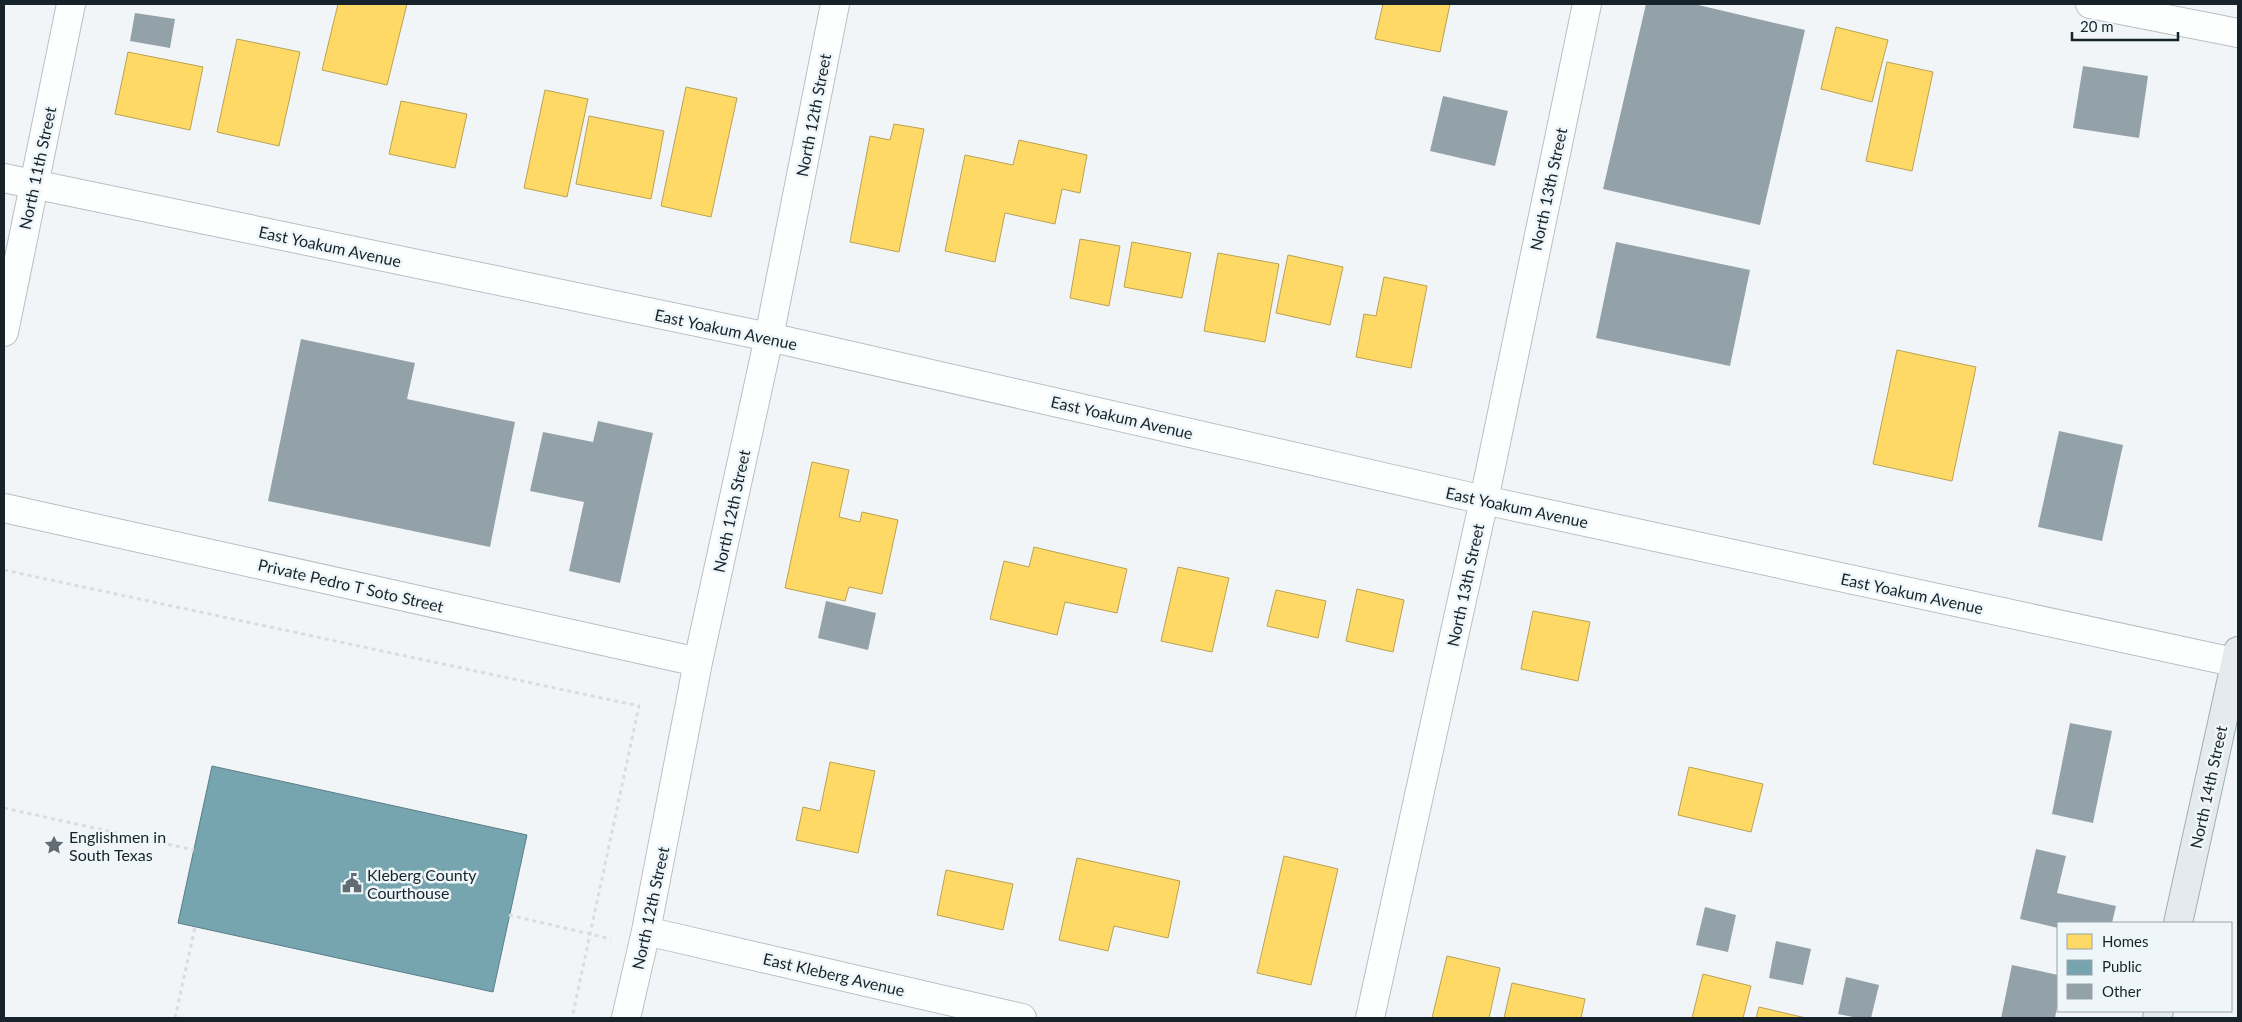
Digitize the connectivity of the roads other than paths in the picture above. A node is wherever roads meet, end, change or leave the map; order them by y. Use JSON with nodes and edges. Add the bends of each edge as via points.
{"nodes":[{"id":1,"x":71,"y":4,"type":"edge"},
{"id":2,"x":835,"y":4,"type":"edge"},
{"id":3,"x":1587,"y":4,"type":"edge"},
{"id":4,"x":2090,"y":4,"type":"edge"},
{"id":5,"x":2238,"y":33,"type":"edge"},
{"id":6,"x":4,"y":178,"type":"edge"},
{"id":7,"x":34,"y":184,"type":"junction"},
{"id":8,"x":4,"y":332,"type":"edge"},
{"id":9,"x":769,"y":337,"type":"junction"},
{"id":10,"x":1484,"y":500,"type":"junction"},
{"id":11,"x":4,"y":508,"type":"edge"},
{"id":12,"x":2237,"y":659,"type":"edge"},
{"id":13,"x":698,"y":662,"type":"junction"},
{"id":14,"x":2178,"y":922,"type":"edge"},
{"id":15,"x":644,"y":939,"type":"junction"},
{"id":16,"x":626,"y":1018,"type":"edge"},
{"id":17,"x":1022,"y":1018,"type":"edge"},
{"id":18,"x":1370,"y":1018,"type":"edge"}],
"edges":[{"from":1,"to":7,"type":"street","name":"North 11th Street"},
{"from":2,"to":9,"type":"street","name":"North 12th Street"},
{"from":3,"to":10,"type":"street","name":"North 13th Street"},
{"from":4,"to":5,"type":"street"},
{"from":6,"to":7,"type":"street","name":"East Yoakum Avenue"},
{"from":7,"to":8,"type":"street","name":"North 11th Street"},
{"from":7,"to":9,"type":"street","name":"East Yoakum Avenue"},
{"from":9,"to":10,"type":"street","name":"East Yoakum Avenue"},
{"from":9,"to":13,"type":"street","name":"North 12th Street"},
{"from":10,"to":12,"type":"street","name":"East Yoakum Avenue"},
{"from":10,"to":18,"type":"street","name":"North 13th Street"},
{"from":11,"to":13,"type":"street","name":"Private Pedro T Soto Street"},
{"from":12,"to":14,"type":"main road","name":"North 14th Street"},
{"from":13,"to":15,"type":"street","name":"North 12th Street"},
{"from":15,"to":16,"type":"street","name":"North 12th Street"},
{"from":15,"to":17,"type":"street","name":"East Kleberg Avenue"}]}
